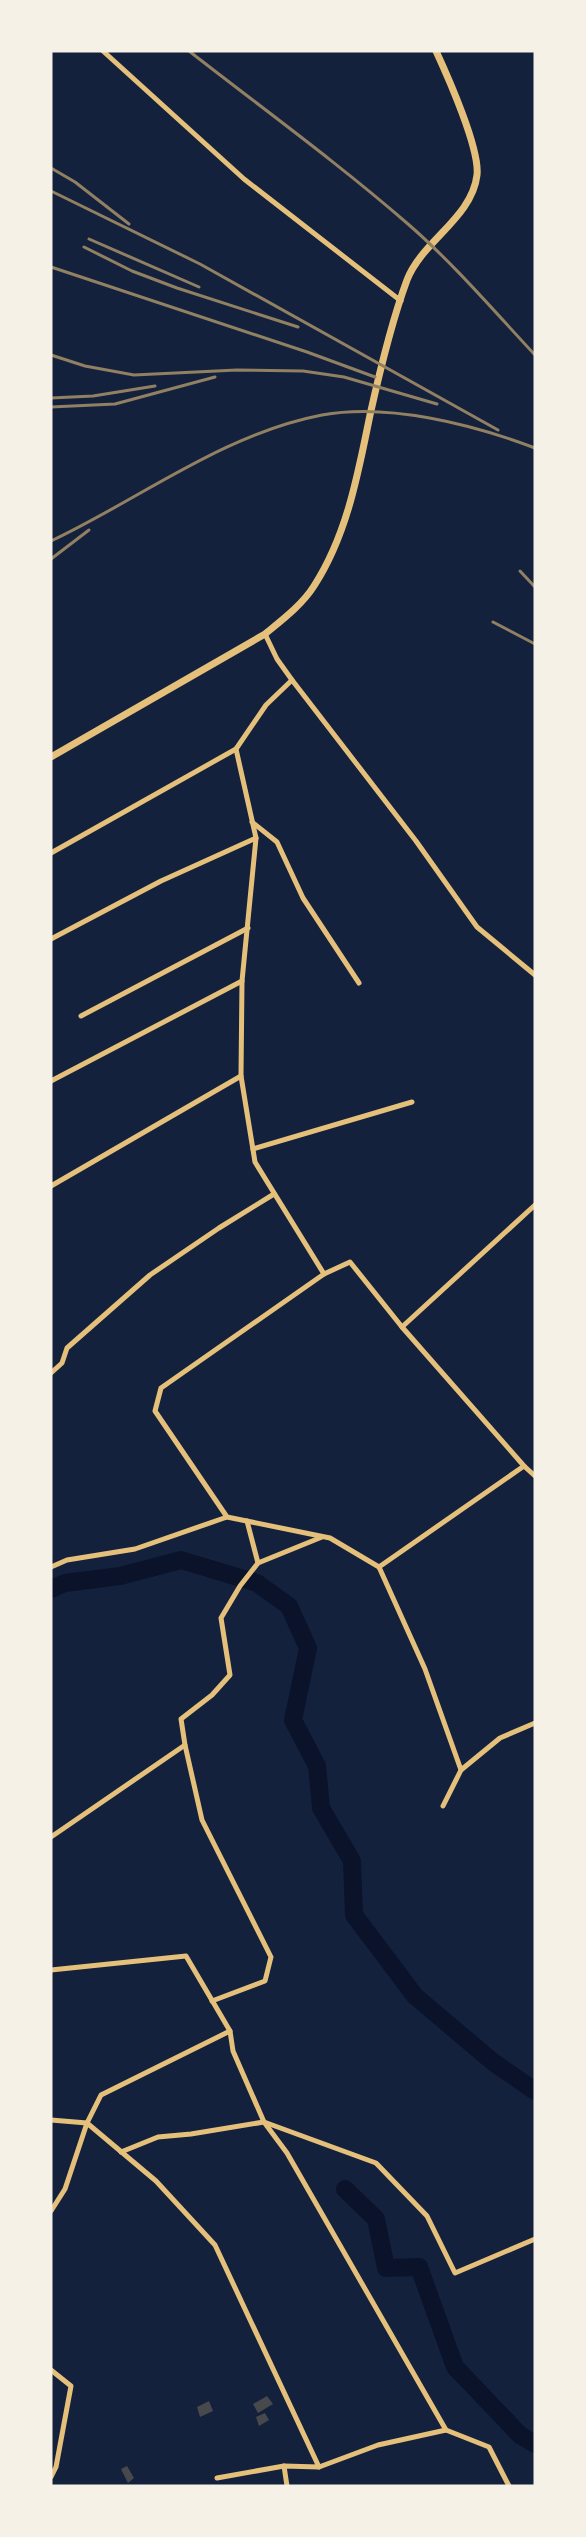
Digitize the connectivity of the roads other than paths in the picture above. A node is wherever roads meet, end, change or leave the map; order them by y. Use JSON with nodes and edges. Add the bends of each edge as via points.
{"nodes":[{"id":1,"x":103,"y":51,"type":"edge"},
{"id":2,"x":436,"y":51,"type":"edge"},
{"id":3,"x":401,"y":301,"type":"junction"},
{"id":4,"x":266,"y":634,"type":"junction"},
{"id":5,"x":292,"y":680,"type":"junction"},
{"id":6,"x":236,"y":749,"type":"junction"},
{"id":7,"x":51,"y":758,"type":"edge"},
{"id":8,"x":251,"y":822,"type":"junction"},
{"id":9,"x":256,"y":838,"type":"junction"},
{"id":10,"x":51,"y":853,"type":"edge"},
{"id":11,"x":248,"y":928,"type":"junction"},
{"id":12,"x":51,"y":939,"type":"edge"},
{"id":13,"x":535,"y":975,"type":"edge"},
{"id":14,"x":242,"y":981,"type":"junction"},
{"id":15,"x":359,"y":983,"type":"dead end"},
{"id":16,"x":81,"y":1016,"type":"dead end"},
{"id":17,"x":241,"y":1076,"type":"junction"},
{"id":18,"x":51,"y":1081,"type":"edge"},
{"id":19,"x":412,"y":1102,"type":"dead end"},
{"id":20,"x":253,"y":1149,"type":"junction"},
{"id":21,"x":51,"y":1186,"type":"edge"},
{"id":22,"x":274,"y":1194,"type":"junction"},
{"id":23,"x":535,"y":1205,"type":"edge"},
{"id":24,"x":324,"y":1274,"type":"junction"},
{"id":25,"x":402,"y":1327,"type":"junction"},
{"id":26,"x":51,"y":1373,"type":"edge"},
{"id":27,"x":524,"y":1466,"type":"junction"},
{"id":28,"x":535,"y":1476,"type":"edge"},
{"id":29,"x":227,"y":1517,"type":"junction"},
{"id":30,"x":247,"y":1521,"type":"junction"},
{"id":31,"x":322,"y":1537,"type":"junction"},
{"id":32,"x":258,"y":1563,"type":"junction"},
{"id":33,"x":51,"y":1567,"type":"edge"},
{"id":34,"x":379,"y":1568,"type":"junction"},
{"id":35,"x":535,"y":1723,"type":"edge"},
{"id":36,"x":185,"y":1745,"type":"junction"},
{"id":37,"x":461,"y":1770,"type":"junction"},
{"id":38,"x":443,"y":1806,"type":"dead end"},
{"id":39,"x":51,"y":1837,"type":"edge"},
{"id":40,"x":51,"y":1970,"type":"edge"},
{"id":41,"x":212,"y":2001,"type":"junction"},
{"id":42,"x":230,"y":2031,"type":"junction"},
{"id":43,"x":51,"y":2120,"type":"edge"},
{"id":44,"x":264,"y":2122,"type":"junction"},
{"id":45,"x":87,"y":2123,"type":"junction"},
{"id":46,"x":121,"y":2152,"type":"junction"},
{"id":47,"x":51,"y":2211,"type":"edge"},
{"id":48,"x":535,"y":2239,"type":"edge"},
{"id":49,"x":51,"y":2370,"type":"edge"},
{"id":50,"x":446,"y":2430,"type":"junction"},
{"id":51,"x":284,"y":2466,"type":"junction"},
{"id":52,"x":319,"y":2467,"type":"junction"},
{"id":53,"x":51,"y":2477,"type":"edge"},
{"id":54,"x":217,"y":2478,"type":"dead end"},
{"id":55,"x":287,"y":2486,"type":"edge"},
{"id":56,"x":509,"y":2486,"type":"edge"}],
"edges":[{"from":1,"to":3,"type":"street","via":[[244,179]]},
{"from":2,"to":3,"type":"street","via":[[475,152],[476,182],[463,208],[408,277]]},
{"from":3,"to":4,"type":"street","via":[[351,502],[335,550],[313,588]]},
{"from":4,"to":5,"type":"street"},
{"from":4,"to":7,"type":"street"},
{"from":5,"to":6,"type":"street","via":[[266,705]]},
{"from":5,"to":13,"type":"street","via":[[477,927]]},
{"from":6,"to":8,"type":"street"},
{"from":6,"to":10,"type":"street"},
{"from":8,"to":9,"type":"street"},
{"from":8,"to":15,"type":"street","via":[[277,842],[303,898]]},
{"from":9,"to":11,"type":"street"},
{"from":9,"to":12,"type":"street","via":[[161,881]]},
{"from":11,"to":14,"type":"street"},
{"from":11,"to":16,"type":"street"},
{"from":14,"to":17,"type":"street"},
{"from":14,"to":18,"type":"street"},
{"from":17,"to":20,"type":"street"},
{"from":17,"to":21,"type":"street"},
{"from":19,"to":20,"type":"street"},
{"from":20,"to":22,"type":"street","via":[[255,1162]]},
{"from":22,"to":24,"type":"street"},
{"from":22,"to":26,"type":"street","via":[[150,1275],[67,1348],[62,1363]]},
{"from":23,"to":25,"type":"street"},
{"from":24,"to":25,"type":"street","via":[[350,1262]]},
{"from":24,"to":29,"type":"street","via":[[161,1388],[155,1411]]},
{"from":25,"to":27,"type":"street"},
{"from":27,"to":28,"type":"street"},
{"from":27,"to":34,"type":"street"},
{"from":29,"to":30,"type":"street"},
{"from":29,"to":33,"type":"street","via":[[135,1549],[67,1560]]},
{"from":30,"to":31,"type":"street"},
{"from":30,"to":32,"type":"street"},
{"from":31,"to":32,"type":"street"},
{"from":31,"to":34,"type":"street"},
{"from":32,"to":36,"type":"street","via":[[221,1618],[230,1675],[181,1719]]},
{"from":34,"to":37,"type":"street","via":[[425,1669]]},
{"from":35,"to":37,"type":"street","via":[[500,1738]]},
{"from":36,"to":39,"type":"street"},
{"from":36,"to":41,"type":"street","via":[[202,1820],[271,1957],[265,1980]]},
{"from":37,"to":38,"type":"street"},
{"from":40,"to":41,"type":"street","via":[[186,1956]]},
{"from":41,"to":42,"type":"street"},
{"from":42,"to":44,"type":"street","via":[[232,2051]]},
{"from":42,"to":45,"type":"street","via":[[101,2095]]},
{"from":43,"to":45,"type":"street"},
{"from":44,"to":46,"type":"street","via":[[158,2136]]},
{"from":44,"to":48,"type":"street","via":[[376,2163],[427,2216],[455,2273]]},
{"from":44,"to":50,"type":"street","via":[[287,2153]]},
{"from":45,"to":46,"type":"street"},
{"from":45,"to":47,"type":"street","via":[[64,2189]]},
{"from":46,"to":52,"type":"street","via":[[156,2181],[215,2246]]},
{"from":49,"to":53,"type":"street","via":[[71,2386]]},
{"from":50,"to":52,"type":"street","via":[[378,2445]]},
{"from":50,"to":56,"type":"street","via":[[489,2447]]},
{"from":51,"to":52,"type":"street"},
{"from":51,"to":54,"type":"street"},
{"from":51,"to":55,"type":"street"}]}
